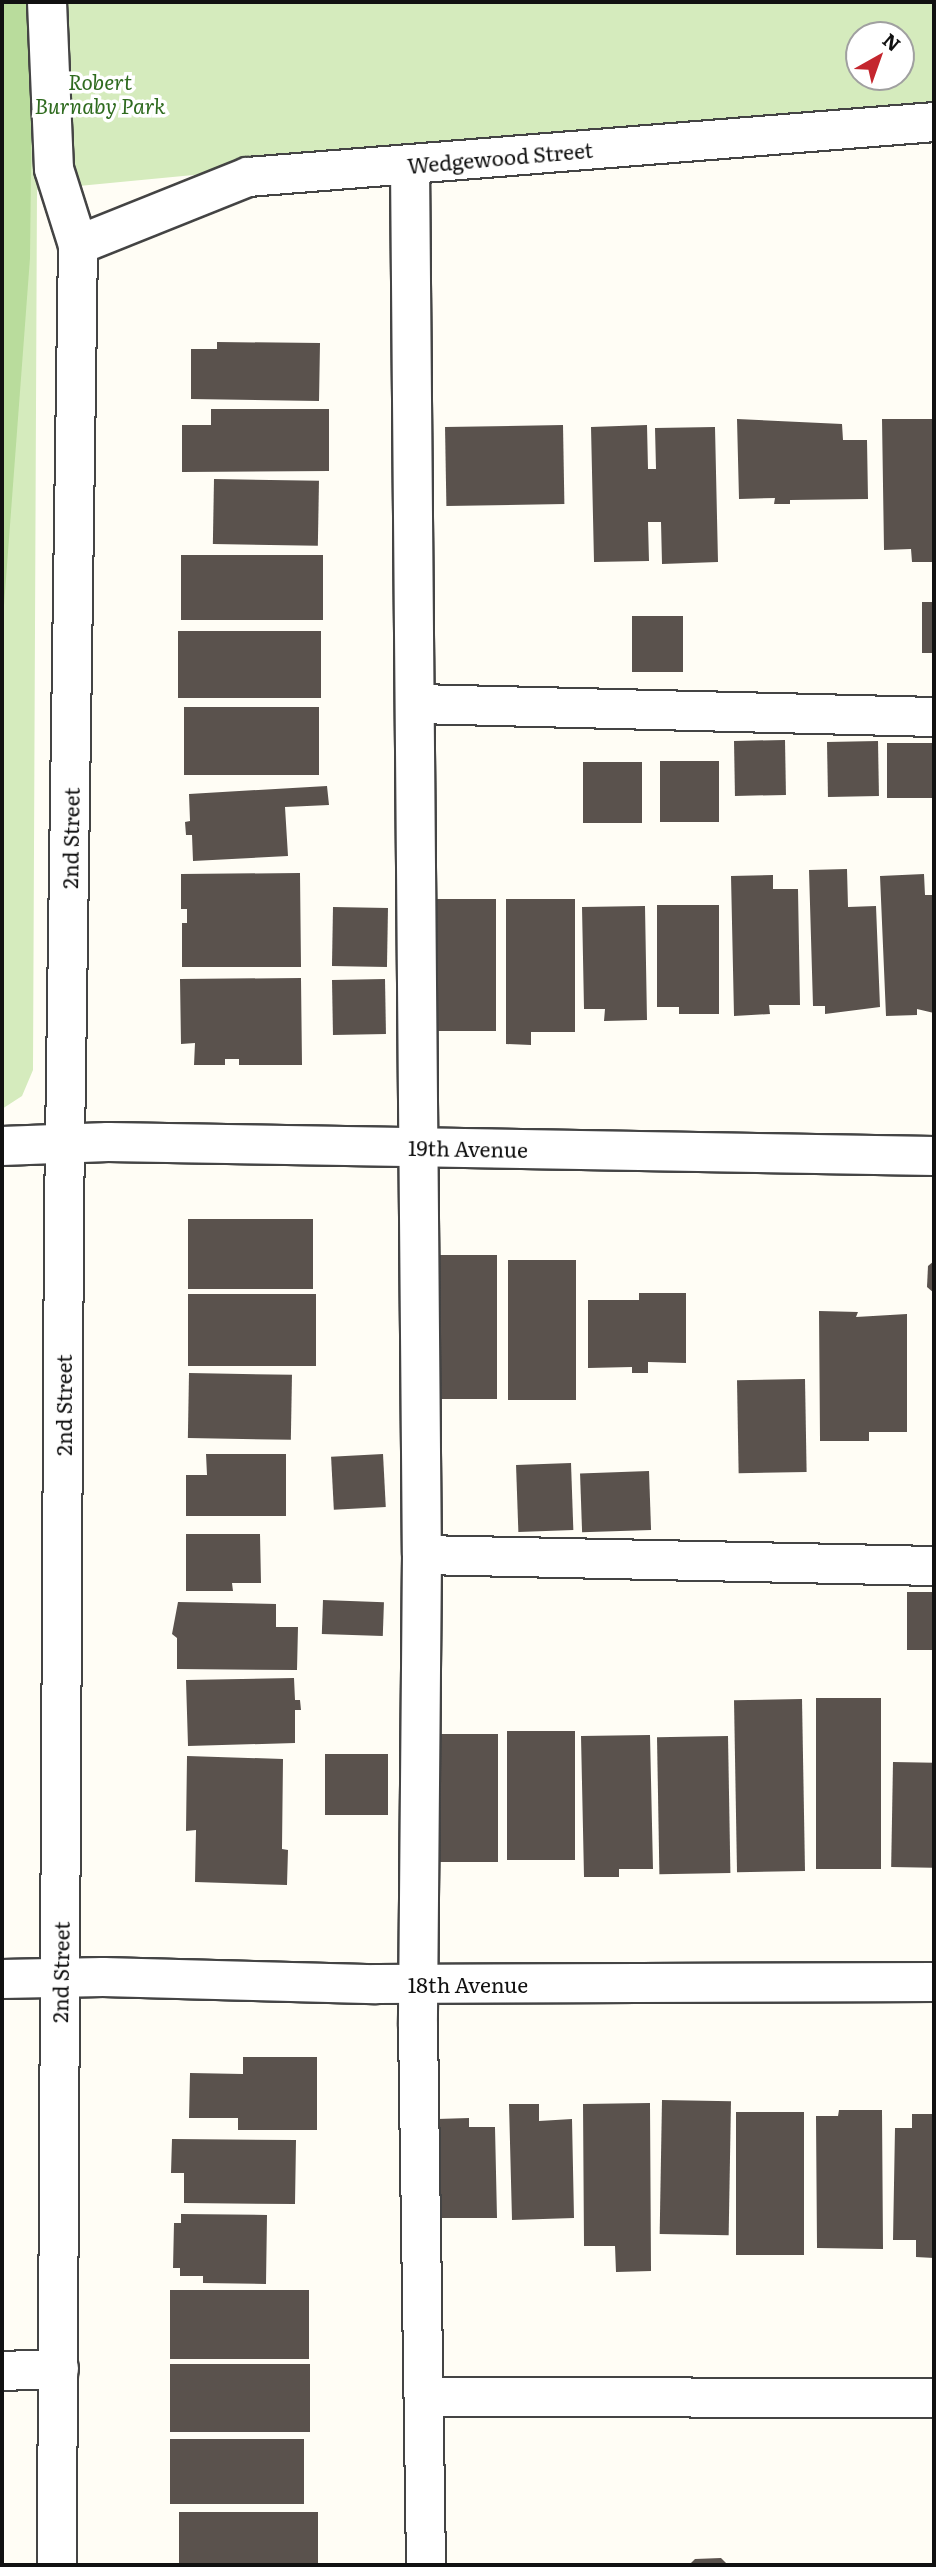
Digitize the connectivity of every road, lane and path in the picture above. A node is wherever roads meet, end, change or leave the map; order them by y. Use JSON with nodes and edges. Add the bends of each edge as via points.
{"nodes":[{"id":1,"x":47,"y":2,"type":"edge"},
{"id":2,"x":934,"y":121,"type":"edge"},
{"id":3,"x":410,"y":165,"type":"junction"},
{"id":4,"x":78,"y":245,"type":"junction"},
{"id":5,"x":417,"y":704,"type":"junction"},
{"id":6,"x":934,"y":717,"type":"edge"},
{"id":7,"x":67,"y":1143,"type":"junction"},
{"id":8,"x":2,"y":1146,"type":"edge"},
{"id":9,"x":417,"y":1148,"type":"junction"},
{"id":10,"x":934,"y":1156,"type":"edge"},
{"id":11,"x":422,"y":1555,"type":"junction"},
{"id":12,"x":934,"y":1566,"type":"edge"},
{"id":13,"x":61,"y":1978,"type":"junction"},
{"id":14,"x":2,"y":1979,"type":"edge"},
{"id":15,"x":934,"y":1982,"type":"edge"},
{"id":16,"x":418,"y":1984,"type":"junction"},
{"id":17,"x":59,"y":2369,"type":"junction"},
{"id":18,"x":2,"y":2371,"type":"edge"},
{"id":19,"x":426,"y":2397,"type":"junction"},
{"id":20,"x":934,"y":2398,"type":"edge"},
{"id":21,"x":57,"y":2565,"type":"edge"},
{"id":22,"x":426,"y":2565,"type":"edge"}],
"edges":[{"from":1,"to":4,"type":"street","name":"2nd Street","via":[[54,169]]},
{"from":2,"to":3,"type":"street","name":"Wedgewood Street"},
{"from":3,"to":4,"type":"street","name":"Wedgewood Street","via":[[248,177]]},
{"from":3,"to":5,"type":"street"},
{"from":4,"to":7,"type":"street","name":"2nd Street"},
{"from":5,"to":6,"type":"street"},
{"from":5,"to":9,"type":"street"},
{"from":7,"to":8,"type":"street","name":"19th Avenue"},
{"from":7,"to":9,"type":"street","name":"19th Avenue"},
{"from":7,"to":13,"type":"street","name":"2nd Street"},
{"from":9,"to":10,"type":"street","name":"19th Avenue"},
{"from":9,"to":11,"type":"street"},
{"from":11,"to":12,"type":"street"},
{"from":11,"to":16,"type":"street"},
{"from":13,"to":14,"type":"street","name":"18th Avenue"},
{"from":13,"to":16,"type":"street","name":"18th Avenue"},
{"from":13,"to":17,"type":"street","name":"2nd Street"},
{"from":15,"to":16,"type":"street","name":"18th Avenue"},
{"from":16,"to":19,"type":"street"},
{"from":17,"to":18,"type":"street"},
{"from":17,"to":21,"type":"street","name":"2nd Street"},
{"from":19,"to":20,"type":"street"},
{"from":19,"to":22,"type":"street"}]}
